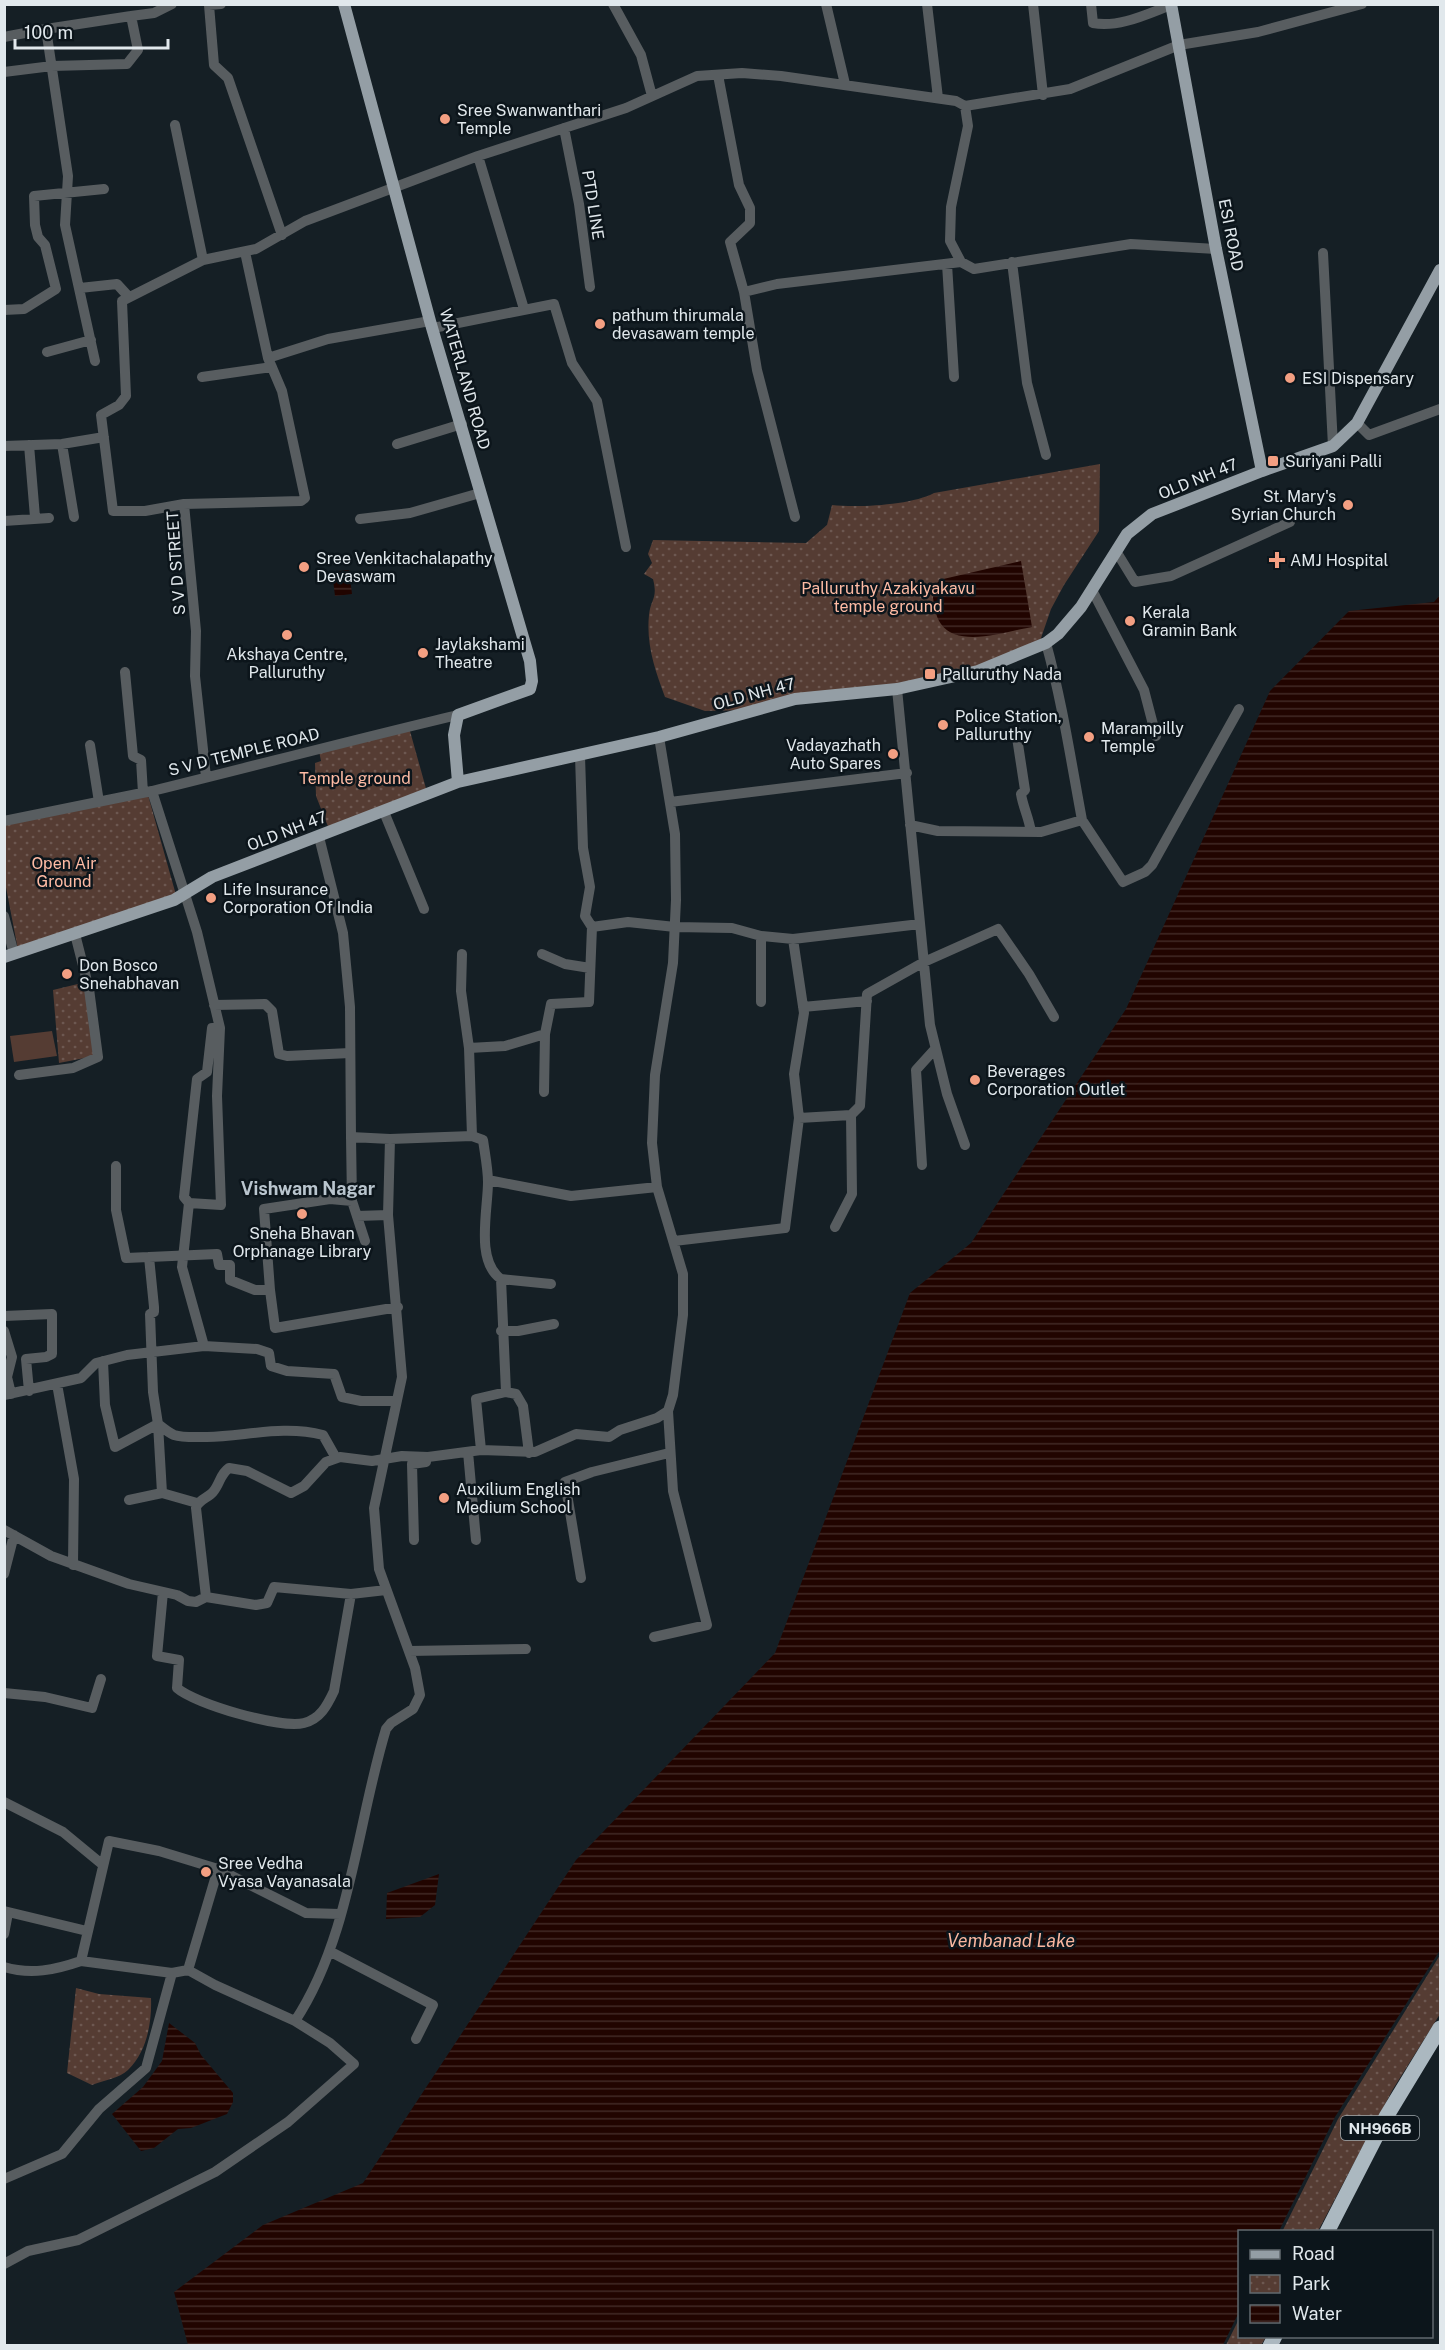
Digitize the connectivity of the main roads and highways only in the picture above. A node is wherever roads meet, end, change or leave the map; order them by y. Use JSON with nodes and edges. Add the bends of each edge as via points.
{"nodes":[{"id":1,"x":344,"y":4,"type":"edge"},
{"id":2,"x":1171,"y":5,"type":"edge"},
{"id":3,"x":1440,"y":270,"type":"edge"},
{"id":4,"x":1262,"y":471,"type":"junction"},
{"id":5,"x":458,"y":782,"type":"junction"},
{"id":6,"x":9,"y":956,"type":"edge"},
{"id":7,"x":1440,"y":2028,"type":"edge"},
{"id":8,"x":1328,"y":2230,"type":"edge"}],
"edges":[{"from":1,"to":5,"type":"main road","name":"WATERLAND ROAD","via":[[431,325],[530,661],[530,689],[458,715],[454,735]]},
{"from":2,"to":4,"type":"main road","name":"ESI ROAD"},
{"from":3,"to":4,"type":"main road","name":"OLD NH 47","via":[[1357,423],[1333,446]]},
{"from":4,"to":5,"type":"main road","name":"OLD NH 47","via":[[1152,514],[1127,534],[1058,634],[1046,643],[978,671],[897,689],[795,699],[659,737]]},
{"from":5,"to":6,"type":"main road","name":"OLD NH 47","via":[[212,877],[174,900]]},
{"from":7,"to":8,"type":"highway","number":"NH966B","via":[[1386,2117]]}]}
